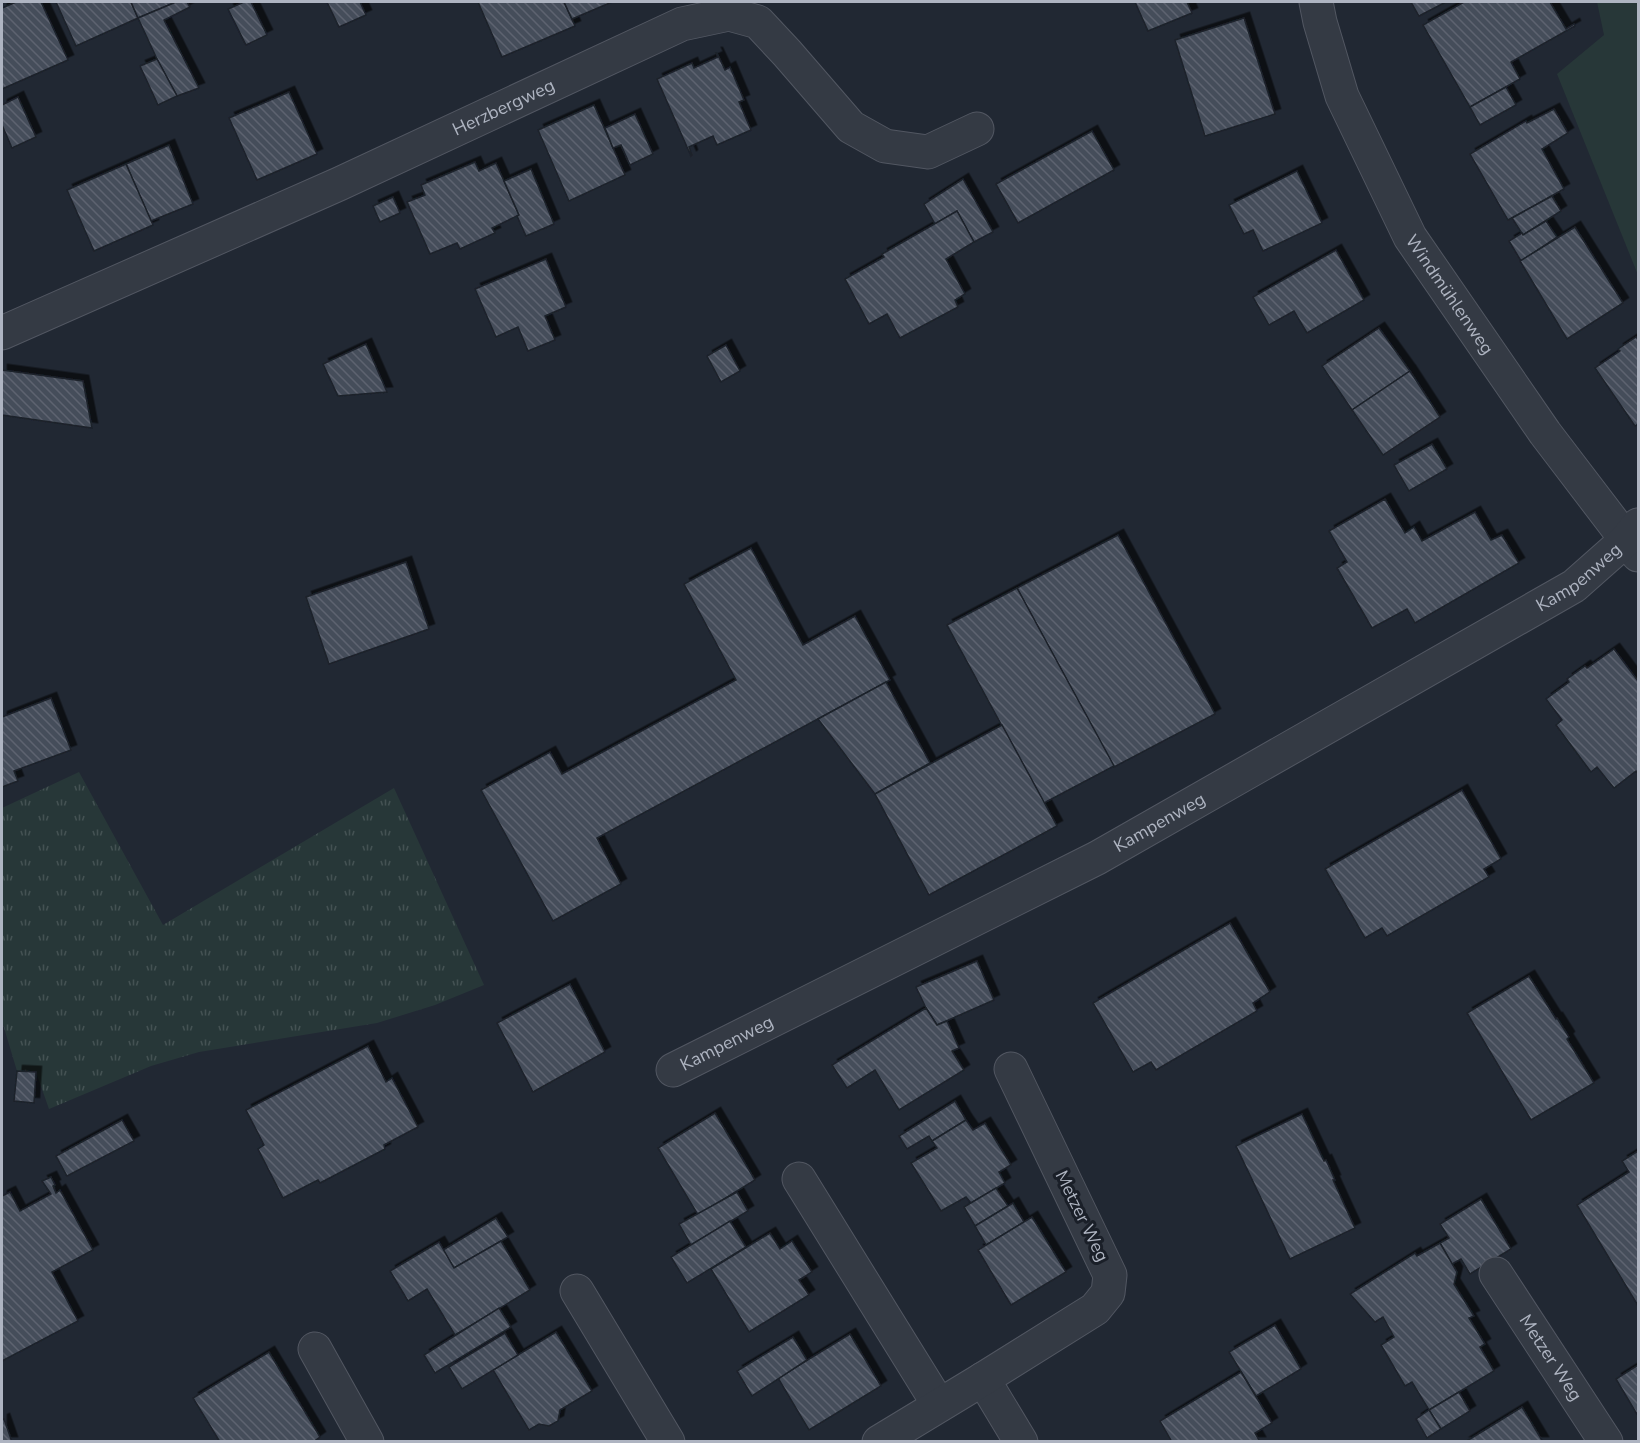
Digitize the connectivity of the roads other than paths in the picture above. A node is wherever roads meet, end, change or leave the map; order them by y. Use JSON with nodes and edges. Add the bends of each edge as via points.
{"nodes":[{"id":1,"x":1316,"y":2,"type":"edge"},
{"id":2,"x":977,"y":129,"type":"dead end"},
{"id":3,"x":2,"y":333,"type":"edge"},
{"id":4,"x":1634,"y":540,"type":"edge"},
{"id":5,"x":1011,"y":1069,"type":"dead end"},
{"id":6,"x":673,"y":1070,"type":"dead end"},
{"id":7,"x":799,"y":1179,"type":"dead end"},
{"id":8,"x":1496,"y":1274,"type":"dead end"},
{"id":9,"x":577,"y":1291,"type":"dead end"},
{"id":10,"x":315,"y":1349,"type":"dead end"},
{"id":11,"x":983,"y":1379,"type":"junction"},
{"id":12,"x":939,"y":1405,"type":"junction"},
{"id":13,"x":367,"y":1442,"type":"edge"},
{"id":14,"x":668,"y":1442,"type":"edge"},
{"id":15,"x":879,"y":1442,"type":"edge"},
{"id":16,"x":1021,"y":1442,"type":"edge"},
{"id":17,"x":1606,"y":1442,"type":"edge"}],
"edges":[{"from":1,"to":4,"type":"street","name":"Windmühlenweg","via":[[1342,96],[1410,237],[1545,433]]},
{"from":2,"to":3,"type":"street","name":"Herzbergweg","via":[[928,152],[885,146],[851,127],[758,22],[729,14],[682,24],[339,184]]},
{"from":4,"to":6,"type":"street","name":"Kampenweg","via":[[1574,586],[1097,858]]},
{"from":5,"to":11,"type":"street","name":"Metzer Weg","via":[[1110,1275],[1108,1293],[1095,1309]]},
{"from":7,"to":12,"type":"street"},
{"from":8,"to":17,"type":"street","name":"Metzer Weg"},
{"from":9,"to":14,"type":"street"},
{"from":10,"to":13,"type":"street"},
{"from":11,"to":12,"type":"street","name":"Metzer Weg"},
{"from":11,"to":16,"type":"street"},
{"from":12,"to":15,"type":"street","name":"Metzer Weg"}]}
